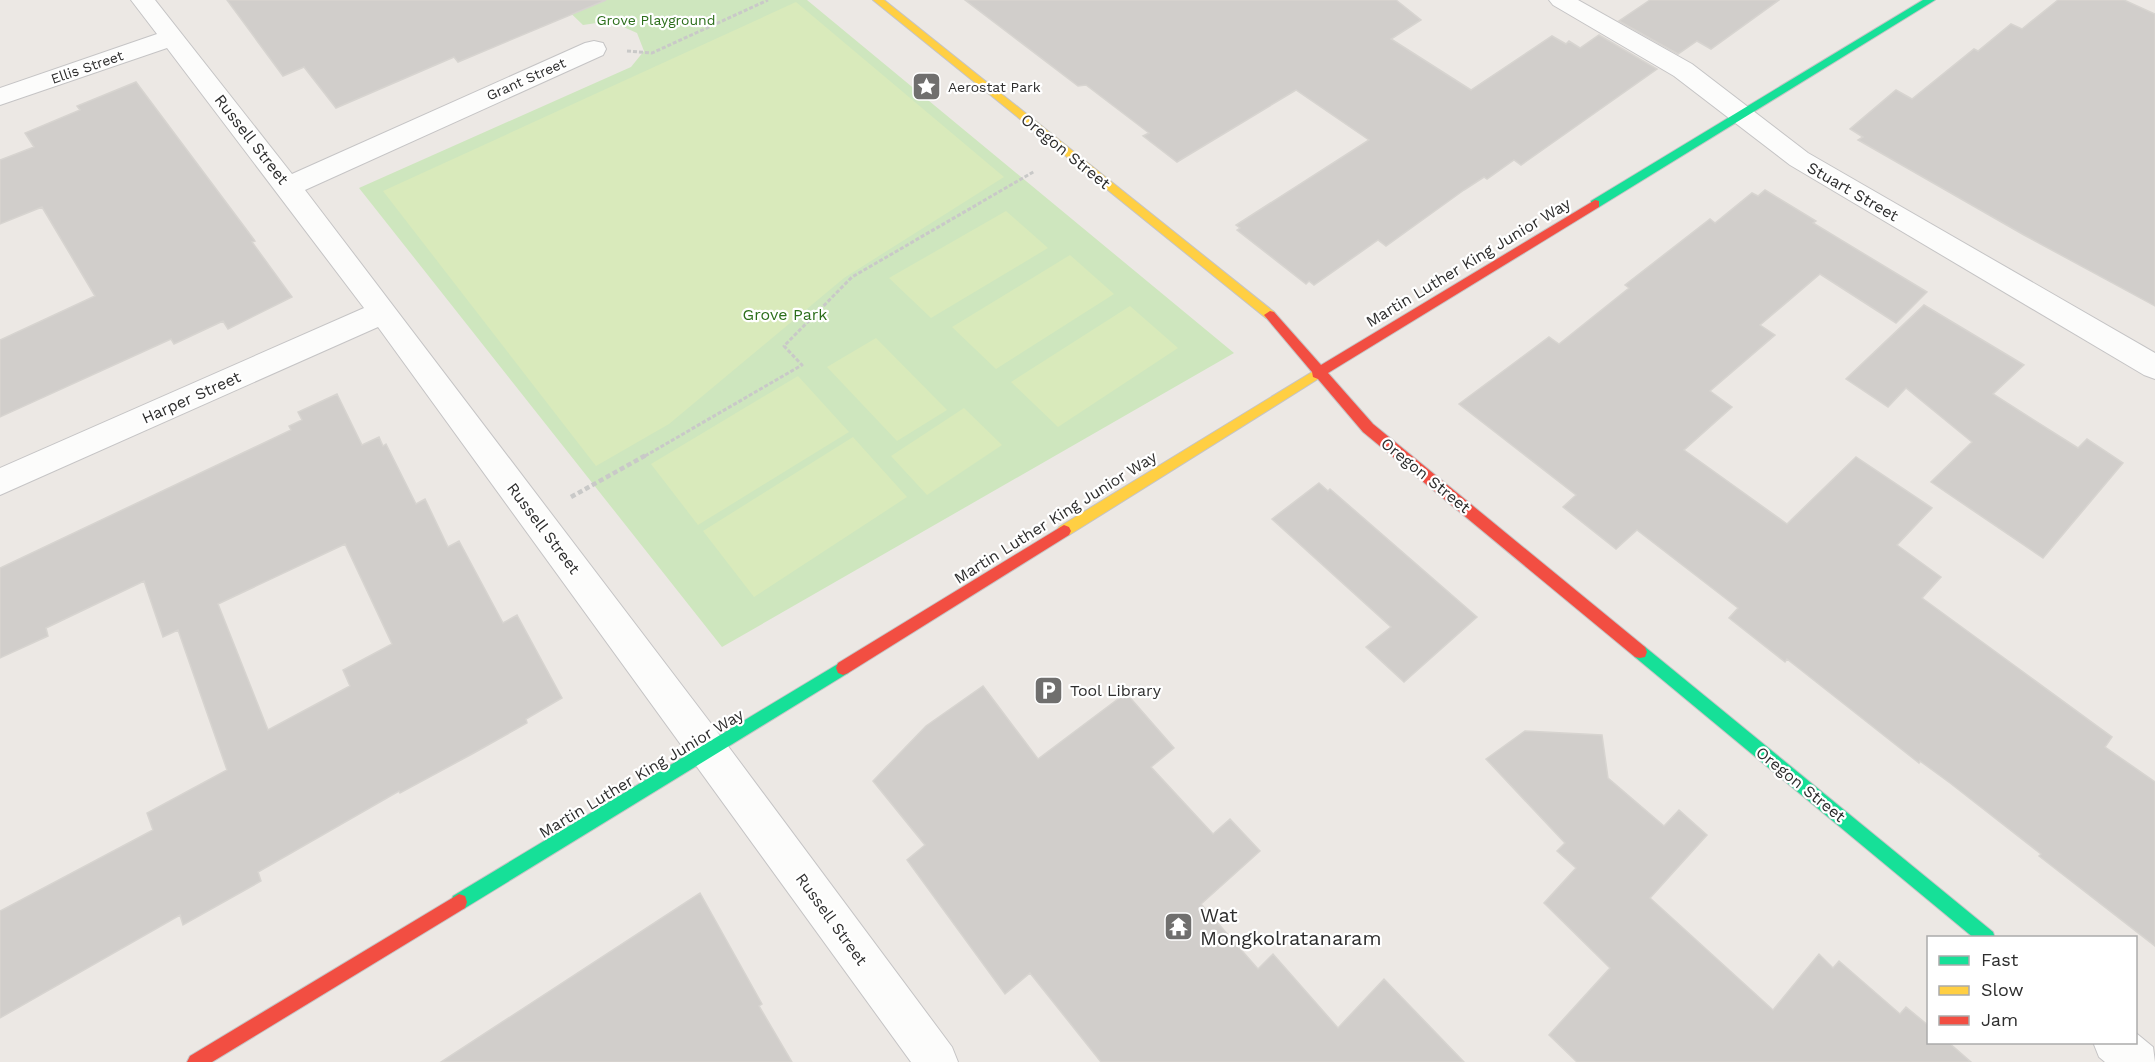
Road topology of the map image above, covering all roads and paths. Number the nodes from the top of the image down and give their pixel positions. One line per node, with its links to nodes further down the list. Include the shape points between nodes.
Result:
1 (143, 0): 6 (street, Russell Street)
2 (768, 0): 7 (path, via 652,53)
3 (879, 0): 10 (street, Oregon Street)
4 (1561, 0): 9 (street, Stuart Street, via 1683,70)
5 (1930, 0): 9 (street, Martin Luther King Junior Way)
6 (173, 37): 8 (street, Ellis Street); 11 (street, Russell Street)
7 (594, 49): 11 (street, Grant Street)
8 (0, 97)
9 (1742, 115): 13 (street, Stuart Street, via 1799,159); 14 (street, Martin Luther King Junior Way)
10 (1067, 152): 14 (street, Oregon Street, via 1274,318); 16 (path, via 852,277 784,346 802,364)
11 (289, 186): 12 (street, Russell Street)
12 (382, 312): 15 (street, Harper Street); 16 (street, Russell Street)
13 (2155, 367)
14 (1320, 372): 17 (street, Martin Luther King Junior Way); 18 (street, Oregon Street, via 1368,428)
15 (0, 482)
16 (536, 517): 17 (street, Russell Street)
17 (709, 750): 20 (street, Martin Luther King Junior Way); 21 (street, Russell Street)
18 (1985, 936)
19 (2116, 1044): 22 (street)
20 (196, 1062)
21 (937, 1062)
22 (2138, 1062)

